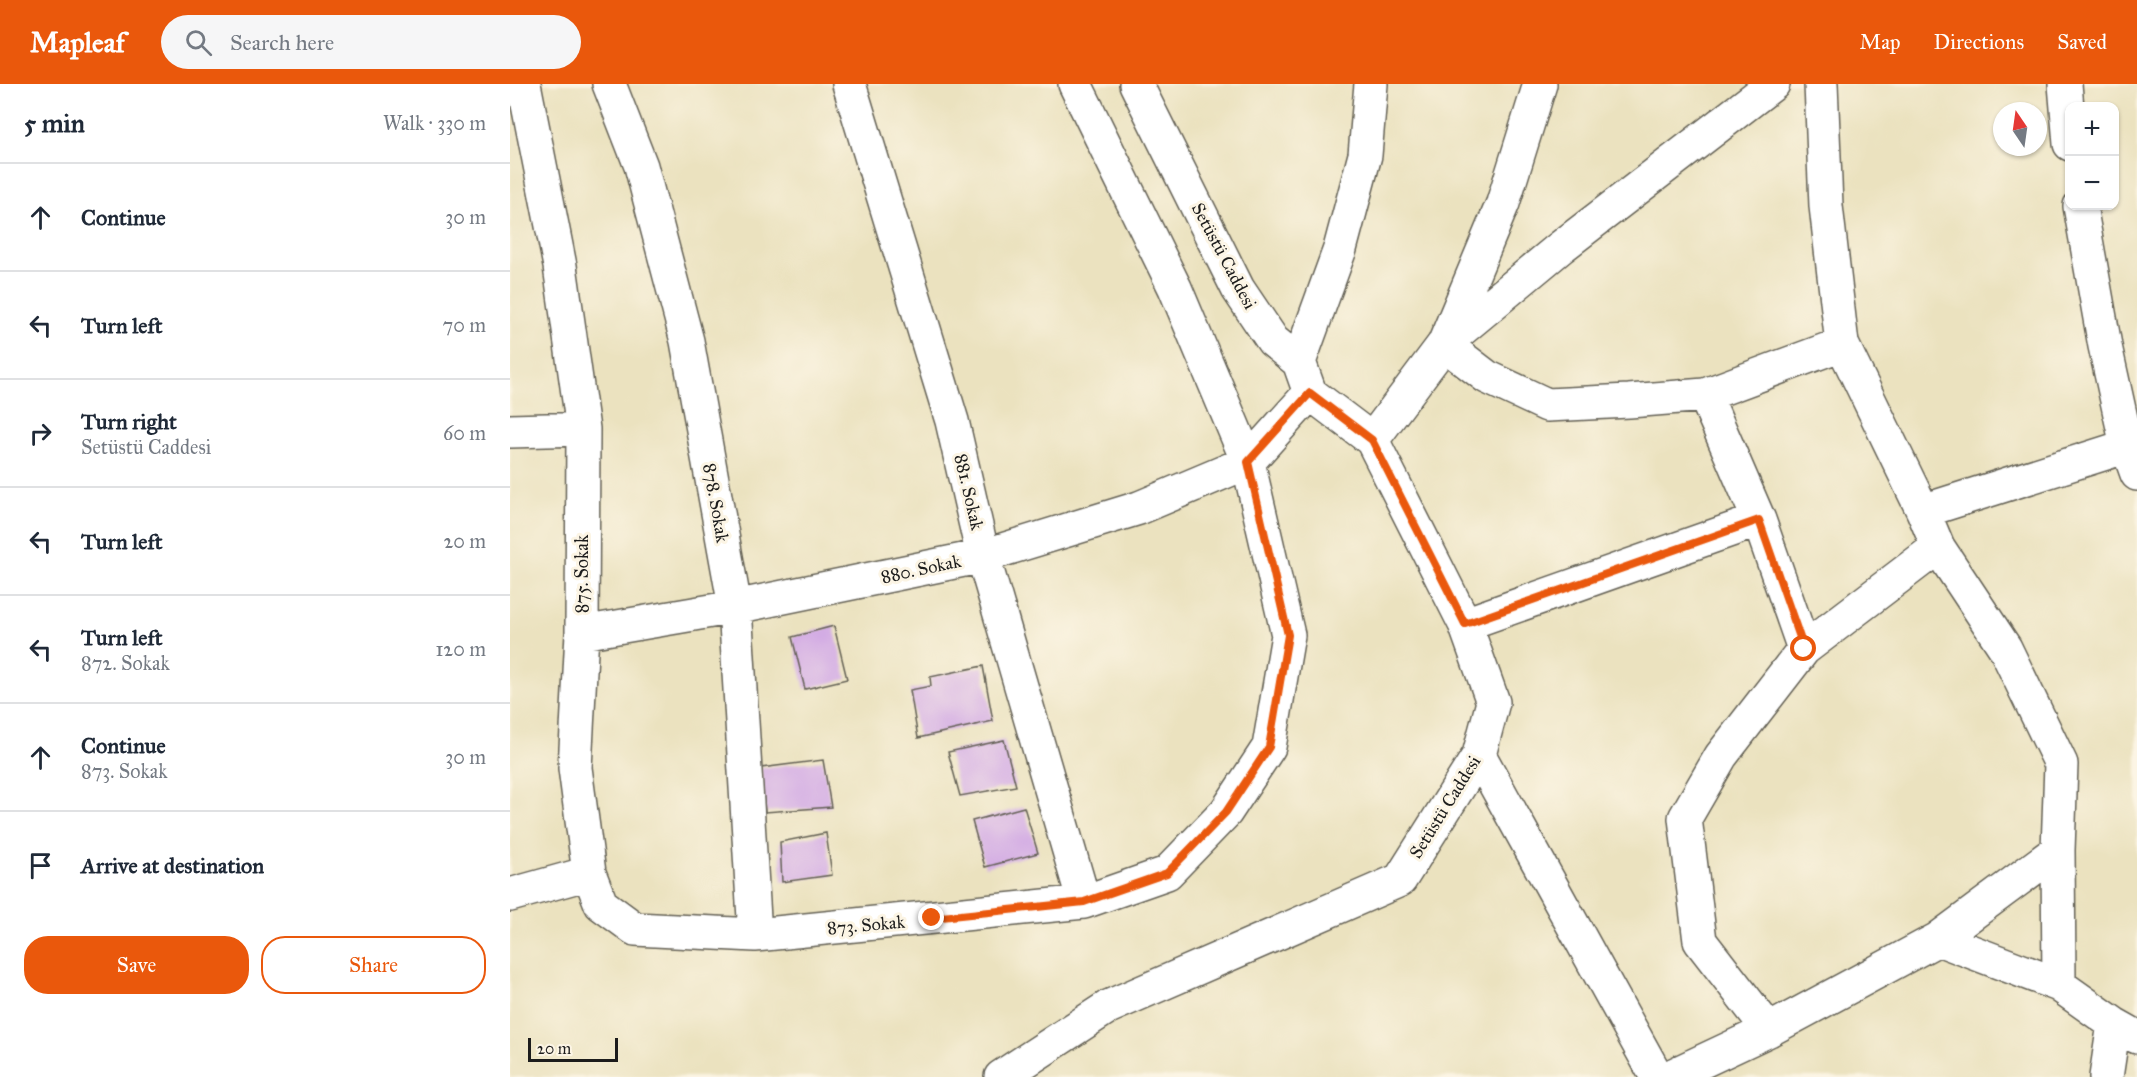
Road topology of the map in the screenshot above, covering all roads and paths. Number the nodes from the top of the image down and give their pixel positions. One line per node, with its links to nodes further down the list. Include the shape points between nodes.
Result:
1 (524, 84): 18 (street, 875. Sokak, via 560,266)
2 (609, 84): 27 (street, 878. Sokak, via 641,166 687,341)
3 (849, 84): 26 (street, 881. Sokak, via 952,421)
4 (1075, 84): 22 (street, 873. Sokak, via 1175,288)
5 (1136, 84): 15 (street, Setüstü Caddesi, via 1238,289 1273,341)
6 (1371, 84): 15 (street, via 1365,155 1340,249)
7 (1540, 84): 13 (street, via 1503,203)
8 (1773, 84): 13 (street, via 1561,247)
9 (1821, 84): 14 (street, via 1826,206)
10 (2065, 84): 11 (street)
11 (2066, 102)
12 (2081, 210): 21 (street, via 2105,346)
13 (1444, 344): 17 (street, via 1487,377 1547,405); 20 (street)
14 (1842, 344): 17 (street); 23 (street)
15 (1299, 362): 16 (street)
16 (1310, 393): 20 (street, Setüstü Caddesi); 22 (street)
17 (1705, 395): 24 (street)
18 (583, 429): 19 (street); 29 (street, 875. Sokak)
19 (510, 431)
20 (1372, 440): 28 (street, Setüstü Caddesi)
21 (2134, 454): 23 (street)
22 (1248, 462): 26 (street, 880. Sokak, via 1139,508); 35 (street, 873. Sokak, via 1288,635 1269,747 1226,812 1167,873)
23 (1923, 511): 25 (street)
24 (1759, 520): 28 (street); 30 (street)
25 (1938, 547): 30 (street); 32 (street, via 2006,648 2061,764)
26 (983, 556): 27 (street, 880. Sokak); 35 (street, 881. Sokak)
27 (735, 607): 29 (street, 880. Sokak); 36 (street, 878. Sokak)
28 (1465, 624): 31 (street, Setüstü Caddesi, via 1493,702)
29 (582, 633): 33 (street, 875. Sokak, via 575,768)
30 (1804, 649): 39 (street, via 1721,756 1685,818 1700,941)
31 (1479, 755): 41 (street, Setüstü Caddesi, via 1400,879 1108,1007); 42 (street)
32 (2058, 850): 37 (street); 38 (street)
33 (589, 873): 34 (street); 36 (street, 875. Sokak, via 601,904 635,928)
34 (510, 895)
35 (1084, 902): 36 (street, 873. Sokak)
36 (755, 935)
37 (1938, 939): 38 (street); 39 (street)
38 (2059, 985): 40 (street)
39 (1769, 1030): 43 (street)
40 (2126, 1031): 44 (street)
41 (1001, 1077)
42 (1657, 1077)
43 (1669, 1077)
44 (2106, 1077)

